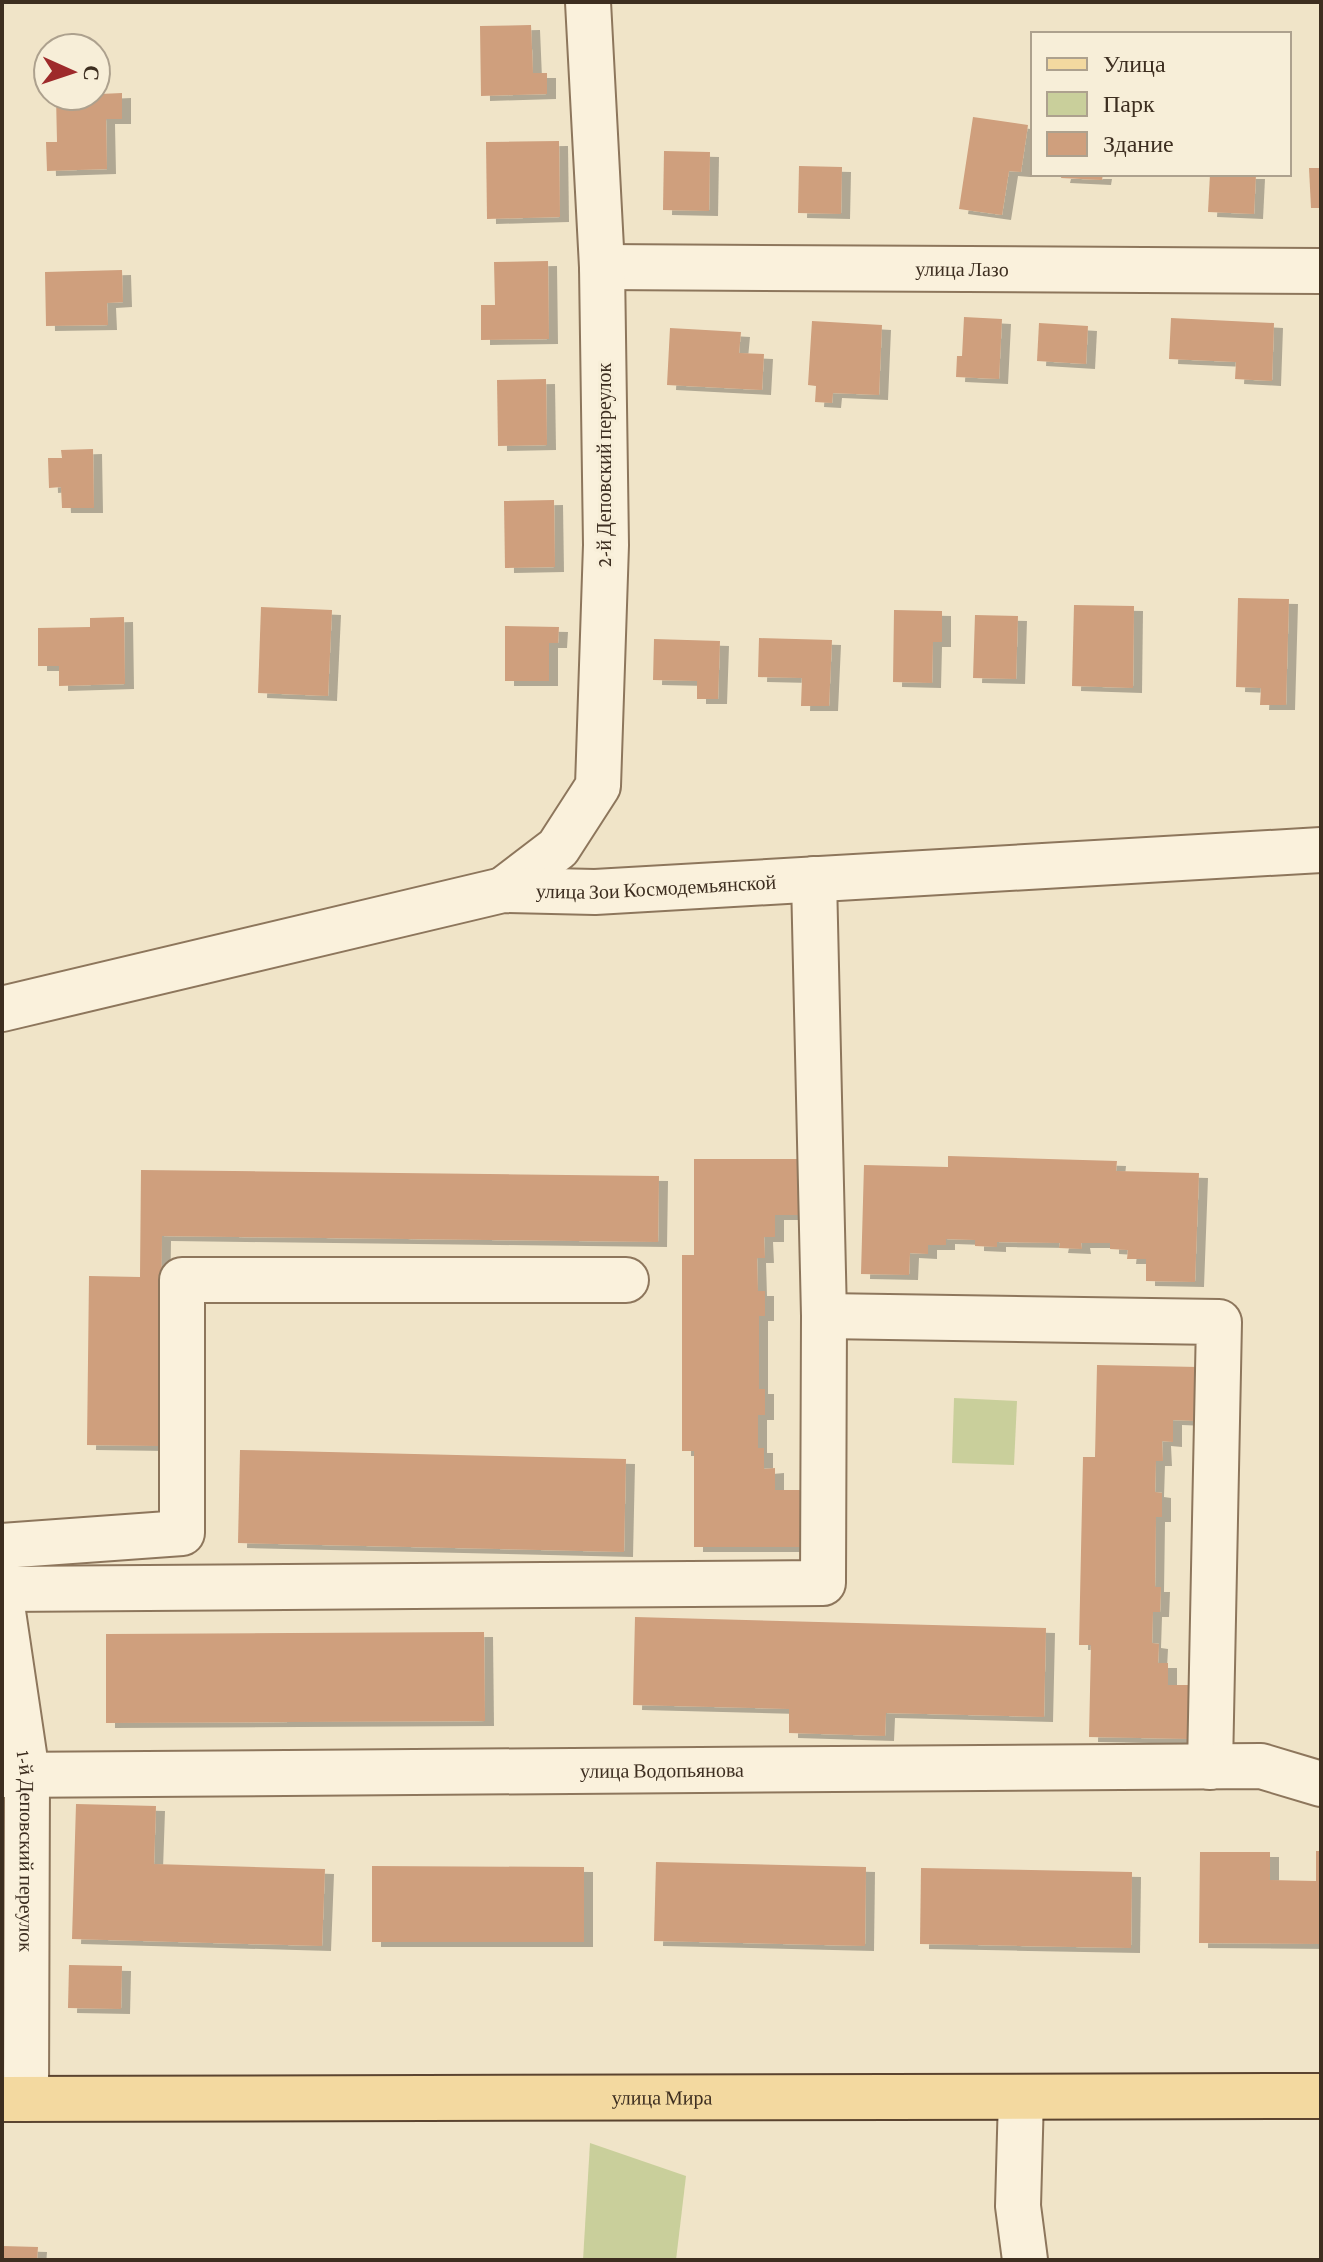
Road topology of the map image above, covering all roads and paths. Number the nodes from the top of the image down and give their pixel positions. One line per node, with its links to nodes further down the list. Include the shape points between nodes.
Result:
1 (588, 2): 2 (street, 2-й Деповский переулок)
2 (602, 267): 3 (street, улица Лазо); 6 (street, 2-й Деповский переулок, via 606,545 598,786 558,848)
3 (1321, 271)
4 (1321, 850): 5 (street, улица Зои Космодемьянской)
5 (814, 879): 6 (street, улица Зои Космодемьянской, via 595,892); 9 (street)
6 (503, 890): 7 (street, улица Зои Космодемьянской)
7 (2, 1009)
8 (626, 1280): 10 (street, via 182,1280 182,1533)
9 (824, 1316): 11 (street, via 823,1583); 13 (street, via 1219,1322)
10 (2, 1546)
11 (2, 1589)
12 (2, 1605): 14 (street, 1-й Деповский переулок)
13 (1210, 1767): 14 (street, улица Водопьянова); 15 (street, улица Водопьянова, via 1261,1766)
14 (15, 1774): 18 (street, 1-й Деповский переулок)
15 (1321, 1784)
16 (1321, 2096): 17 (main road, улица Мира)
17 (1021, 2097): 18 (main road, улица Мира); 19 (street, via 1018,2206)
18 (14, 2099)
19 (1025, 2260)

